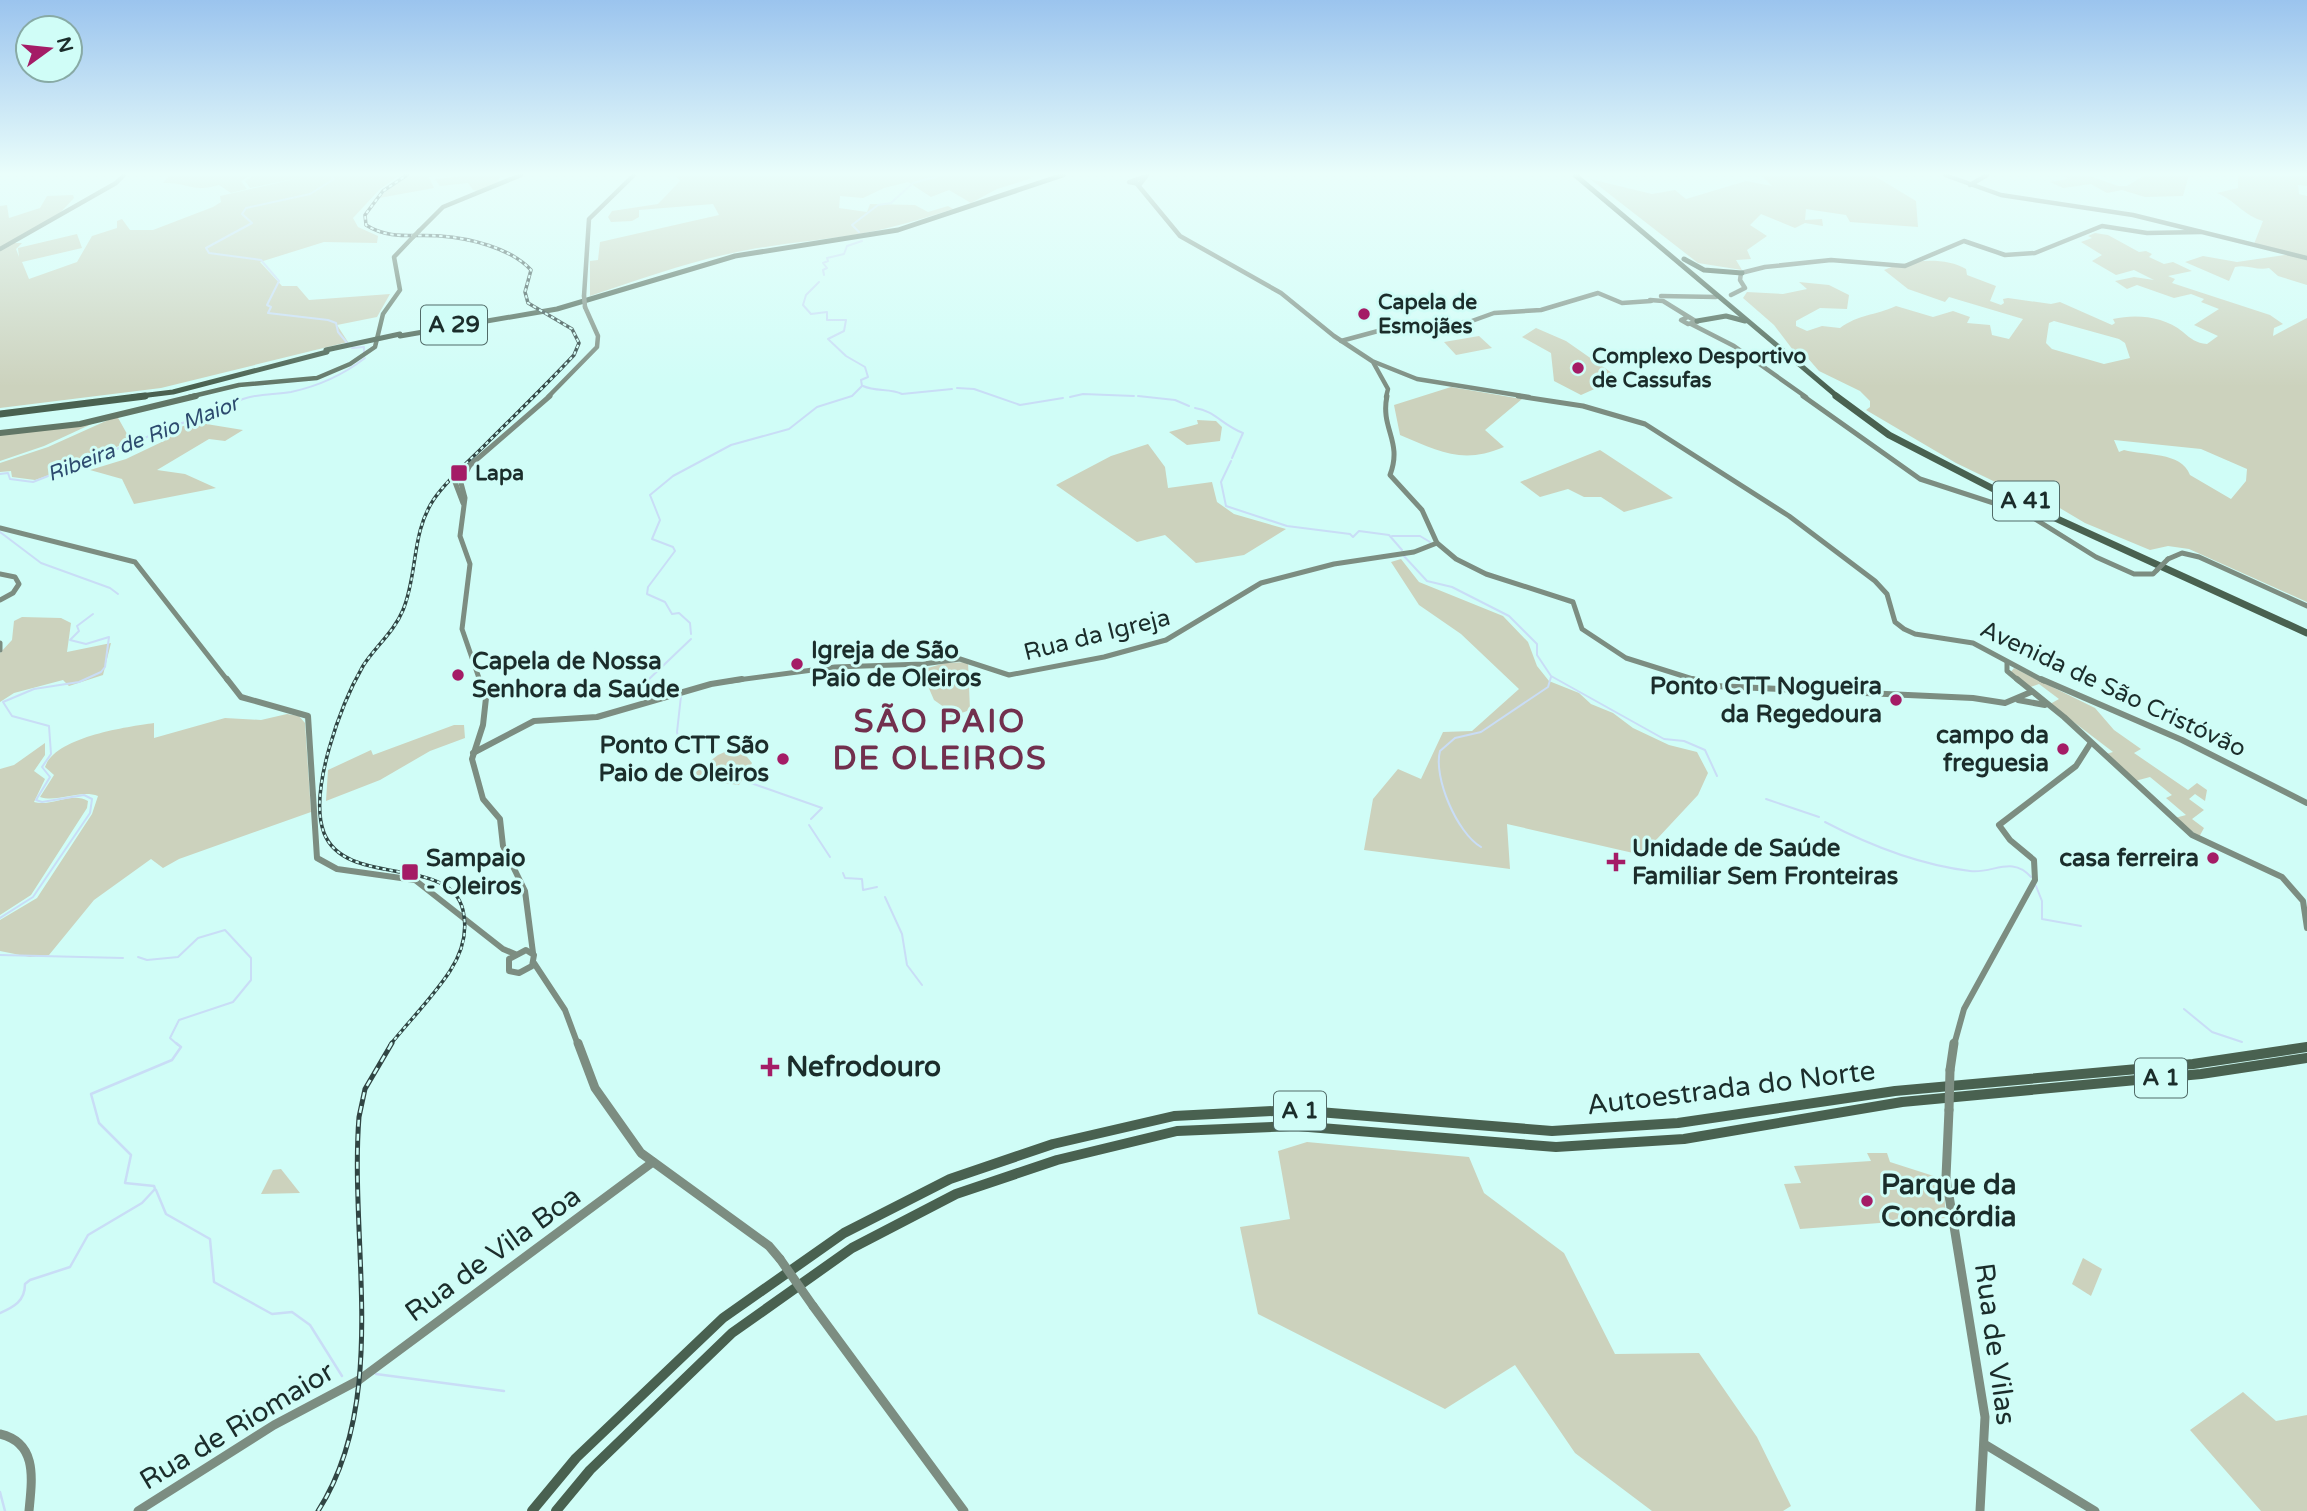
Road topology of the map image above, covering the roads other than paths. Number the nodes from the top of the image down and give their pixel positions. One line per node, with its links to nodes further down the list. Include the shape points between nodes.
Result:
1 (405, 246): 24 (main road, bridge, via 394,257 400,290 383,314 375,348 361,358 309,380 239,385 80,424)
2 (587, 246): 38 (main road, bridge, via 585,307 598,336 597,346 469,467 461,481 461,539 470,564 462,629 486,698)
3 (802, 246): 23 (highway, A 29, bridge, via 743,255 557,309 400,335 173,392)
4 (1196, 246): 21 (main road, Avenida de São Cristóvão, via 1281,293)
5 (1659, 246): 17 (highway, A 41)
6 (1667, 246): 12 (highway, A 41)
7 (1953, 246): 14 (main road, via 1905,266 1831,260 1754,270)
8 (1984, 246): 9 (main road, via 2005,255 2035,253)
9 (2054, 246)
10 (2256, 246): 11 (main road)
11 (2307, 258)
12 (1684, 259): 13 (highway, via 1704,270); 15 (highway, A 41)
13 (1728, 273): 14 (highway); 15 (highway, via 1712,275)
14 (1741, 276): 16 (main road, via 1743,290)
15 (1716, 286): 30 (highway, A 41, via 1829,386 1902,438 2013,495)
16 (1731, 295)
17 (1719, 297): 18 (main road); 19 (highway, via 1727,306 1724,311); 20 (highway, A 41)
18 (1662, 300): 19 (main road); 21 (main road, via 1622,303 1598,293 1541,310 1493,313 1469,322 1398,325)
19 (1691, 320): 20 (highway, via 1730,316); 29 (main road, bridge, via 1920,479 2027,513 2129,573 2157,570 2182,553)
20 (1757, 328): 30 (highway, A 41, via 1843,403 1916,451)
21 (1345, 341): 22 (main road, Avenida de São Cristóvão)
22 (1372, 361): 26 (main road, via 1387,384 1386,422 1396,451 1390,475 1422,510); 33 (main road, Avenida de São Cristóvão, via 1417,379 1558,401 1657,430 1804,527 1875,581 1887,594 1895,622 1904,629 1973,643)
23 (0, 414)
24 (0, 433)
25 (0, 528): 42 (main road, via 135,562 241,697 308,716 317,858 337,869 415,880)
26 (1437, 543): 35 (main road, via 1473,568 1573,602 1588,635 1637,662 1716,687 1973,698 1997,704); 38 (main road, Rua da Igreja, via 1414,552 1334,564 1261,583 1166,640 1104,657 1009,675 970,660 835,667 711,684 597,717 534,721)
27 (0, 574): 28 (main road, via 12,579 15,586)
28 (0, 599)
29 (2307, 606)
30 (2307, 631)
31 (0, 643): 32 (main road)
32 (0, 650)
33 (2007, 663): 34 (main road, via 2007,671); 39 (main road, Avenida de São Cristóvão, via 2182,740)
34 (2031, 692): 35 (main road); 36 (main road)
35 (2022, 699): 36 (main road)
36 (2041, 702): 37 (main road)
37 (2090, 744): 40 (main road, via 2192,835 2282,877 2303,901); 54 (main road, Rua de Vilas, bridge, via 2076,766 1999,825 2005,835 2031,853 2038,869 1964,1009 1954,1042 1946,1177 1981,1387)
38 (473, 753): 41 (main road, via 479,789 500,820 503,846 525,891)
39 (2307, 803)
40 (2307, 928)
41 (530, 940): 43 (main road); 44 (main road)
42 (503, 948): 43 (main road); 45 (main road)
43 (518, 952): 44 (main road); 45 (main road)
44 (533, 953): 46 (main road)
45 (508, 962): 47 (main road, via 512,972)
46 (534, 963): 47 (main road); 48 (main road)
47 (525, 971): 48 (main road)
48 (541, 977): 51 (main road, via 565,1010 600,1096)
49 (2307, 1047): 57 (highway, Autoestrada do Norte / A 1, via 2193,1064 1895,1091 1678,1123 1552,1131 1294,1110 1174,1116 1053,1144 950,1179 844,1233 734,1310 576,1458)
50 (2307, 1058): 58 (highway, Autoestrada do Norte / A 1, via 2201,1074 1902,1102 1684,1139 1556,1147 1296,1126 1177,1131 1057,1160 956,1194 852,1248 732,1333 590,1470)
51 (653, 1162): 52 (main road, Rua de Vila Boa); 59 (main road, bridge, via 769,1246)
52 (359, 1380): 56 (main road, Rua de Riomaior, via 274,1425)
53 (0, 1434): 55 (main road, via 15,1438 25,1450)
54 (1986, 1444): 60 (main road, Rua de Vilas); 61 (main road)
55 (29, 1511)
56 (138, 1511)
57 (532, 1511)
58 (556, 1511)
59 (964, 1511)
60 (1980, 1511)
61 (2095, 1511)

